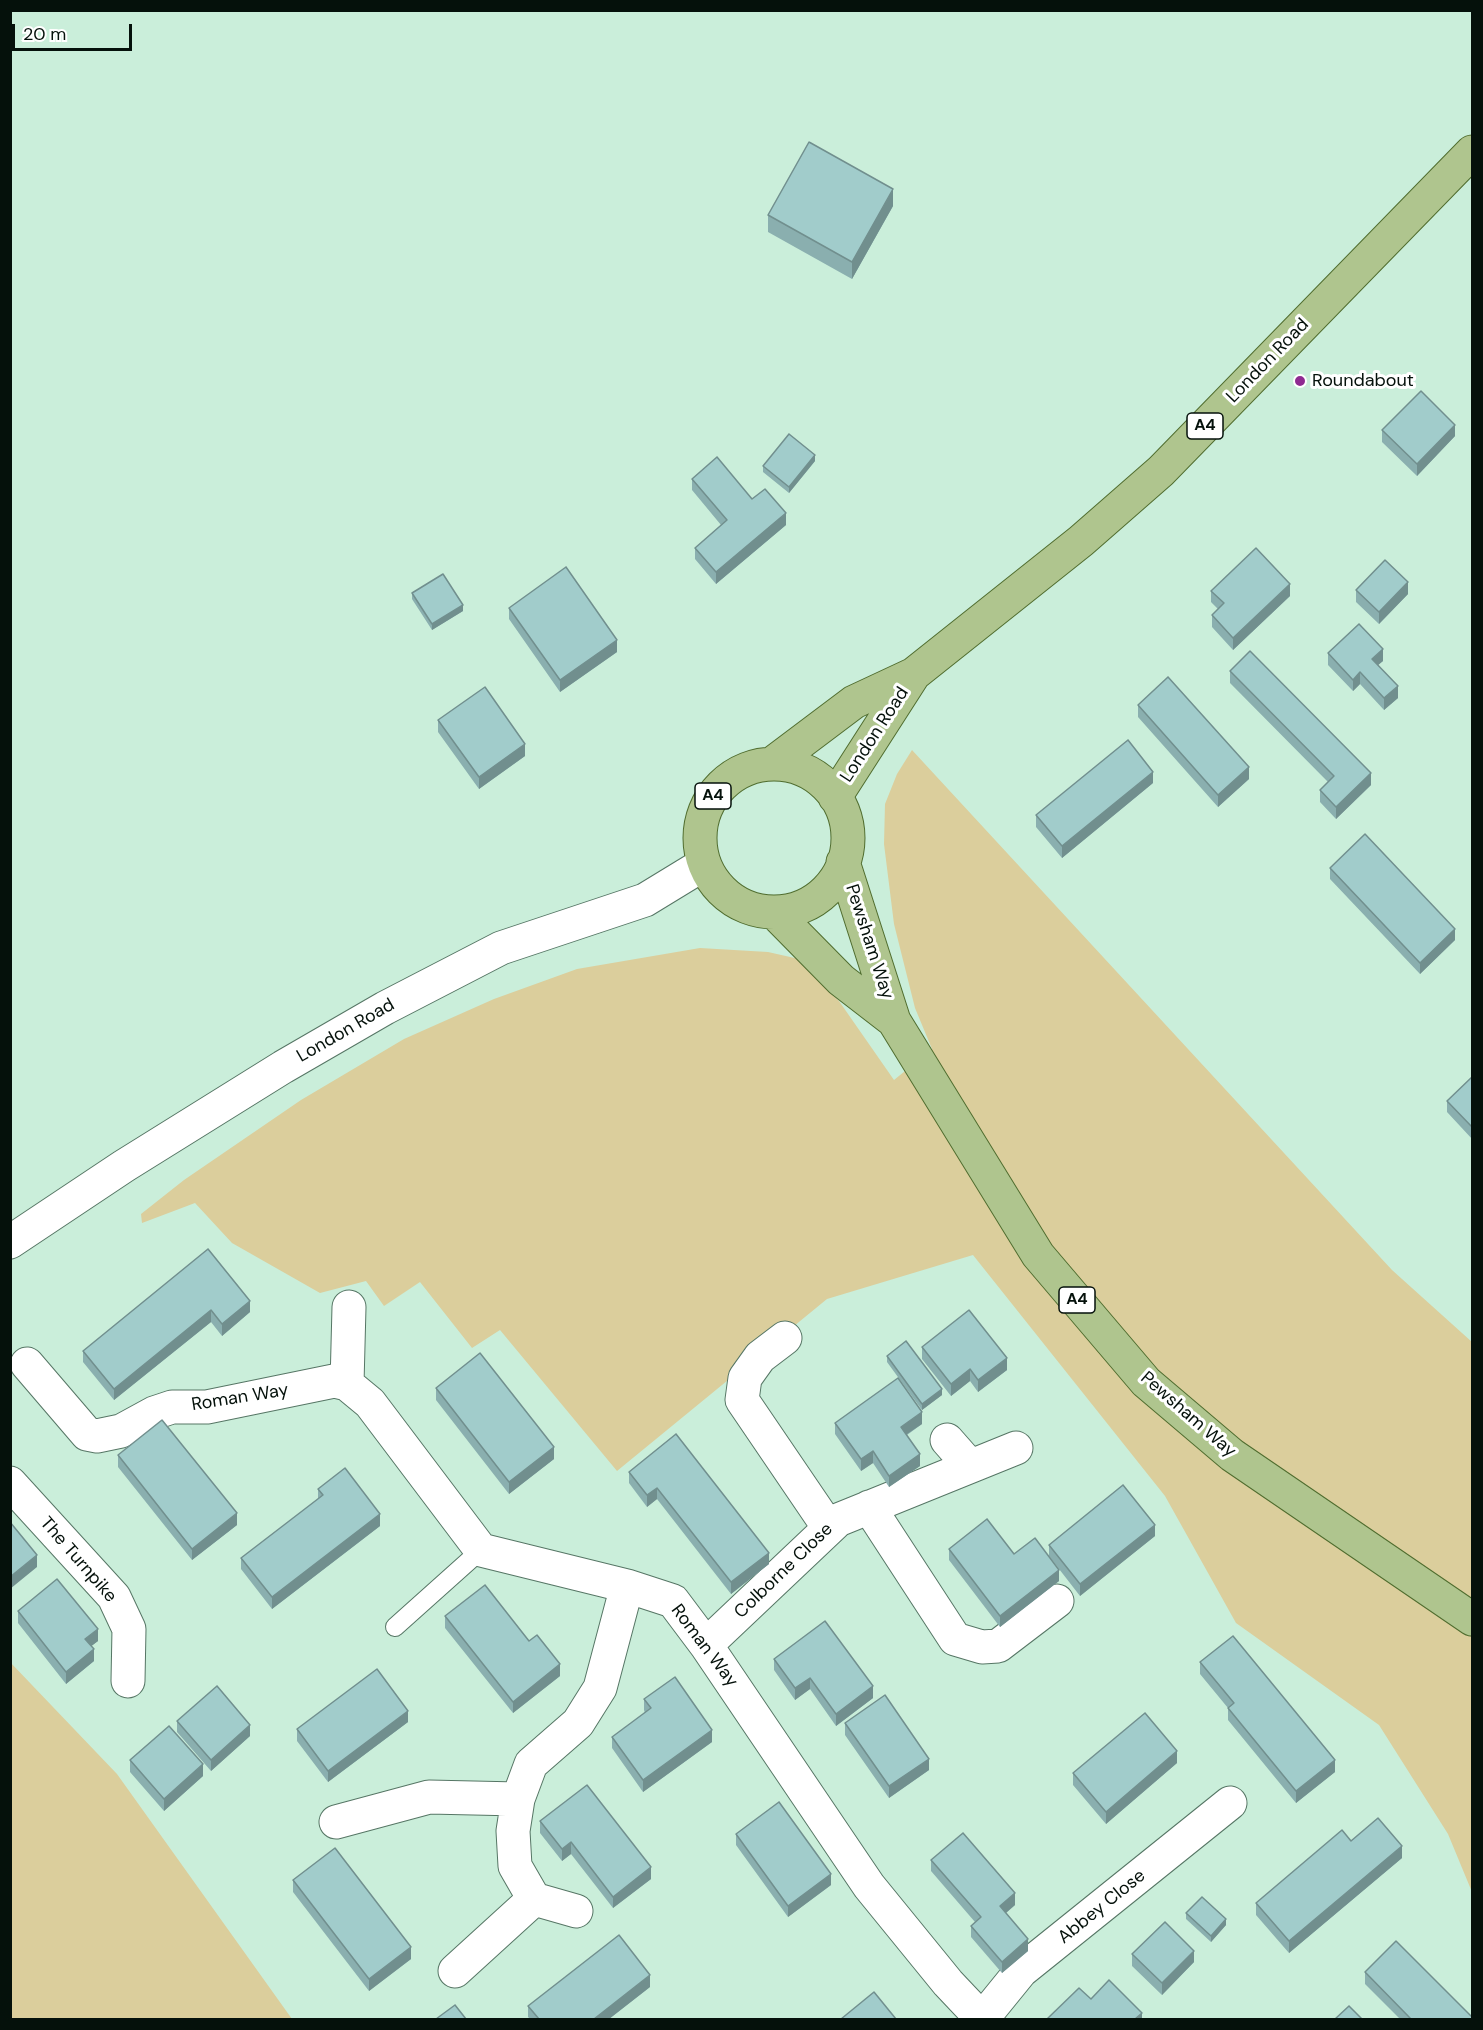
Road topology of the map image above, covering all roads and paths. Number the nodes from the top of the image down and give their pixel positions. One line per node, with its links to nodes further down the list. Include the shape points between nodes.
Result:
1 (1473, 152): 2 (main road, London Road / A4, via 1161,471 1081,541)
2 (914, 674): 3 (main road, London Road / A4, via 854,702); 4 (main road, London Road)
3 (773, 763): 4 (main road, London Road / A4, via 803,768); 6 (main road, London Road / A4, via 730,777 714,794 699,840)
4 (835, 797): 5 (main road, London Road / A4, via 845,818)
5 (843, 862): 7 (main road, London Road / A4, via 832,882 816,898 796,909); 8 (main road, Pewsham Way / A4)
6 (704, 864): 7 (main road, London Road / A4, via 715,883 732,899 751,909); 9 (street, London Road, via 645,900 501,948 385,1008 124,1166)
7 (774, 912): 8 (main road, Pewsham Way / A4, via 841,980)
8 (894, 1021): 23 (main road, Pewsham Way / A4, via 1038,1255 1146,1382 1232,1455)
9 (10, 1242)
10 (349, 1307): 13 (street)
11 (785, 1338): 19 (street, via 760,1357 745,1378 742,1401)
12 (27, 1364): 13 (street, Roman Way, via 87,1434 97,1436 121,1431 172,1407 207,1407 334,1381)
13 (347, 1384): 20 (street, via 370,1403)
14 (947, 1440): 16 (street)
15 (1016, 1448): 16 (street, Colborne Close)
16 (969, 1465): 18 (street, Colborne Close)
17 (10, 1483): 26 (street, The Turnpike, via 114,1597 129,1629)
18 (869, 1507): 19 (street, Colborne Close); 22 (street, via 955,1639 982,1647 998,1646)
19 (829, 1528): 25 (street, Colborne Close)
20 (481, 1550): 21 (street, Roman Way); 24 (lane)
21 (627, 1586): 25 (street, Roman Way, via 673,1601); 27 (street, via 600,1688 578,1723 531,1764)
22 (1057, 1600)
23 (1473, 1619)
24 (395, 1628)
25 (706, 1645): 33 (street, Roman Way, via 868,1886)
26 (128, 1681)
27 (518, 1799): 29 (street, via 429,1797); 30 (street, via 513,1831 515,1866)
28 (1230, 1803): 33 (street, Abbey Close, via 1021,1971)
29 (336, 1822)
30 (534, 1899): 31 (street); 32 (street)
31 (576, 1911)
32 (455, 1971)
33 (982, 2019)

